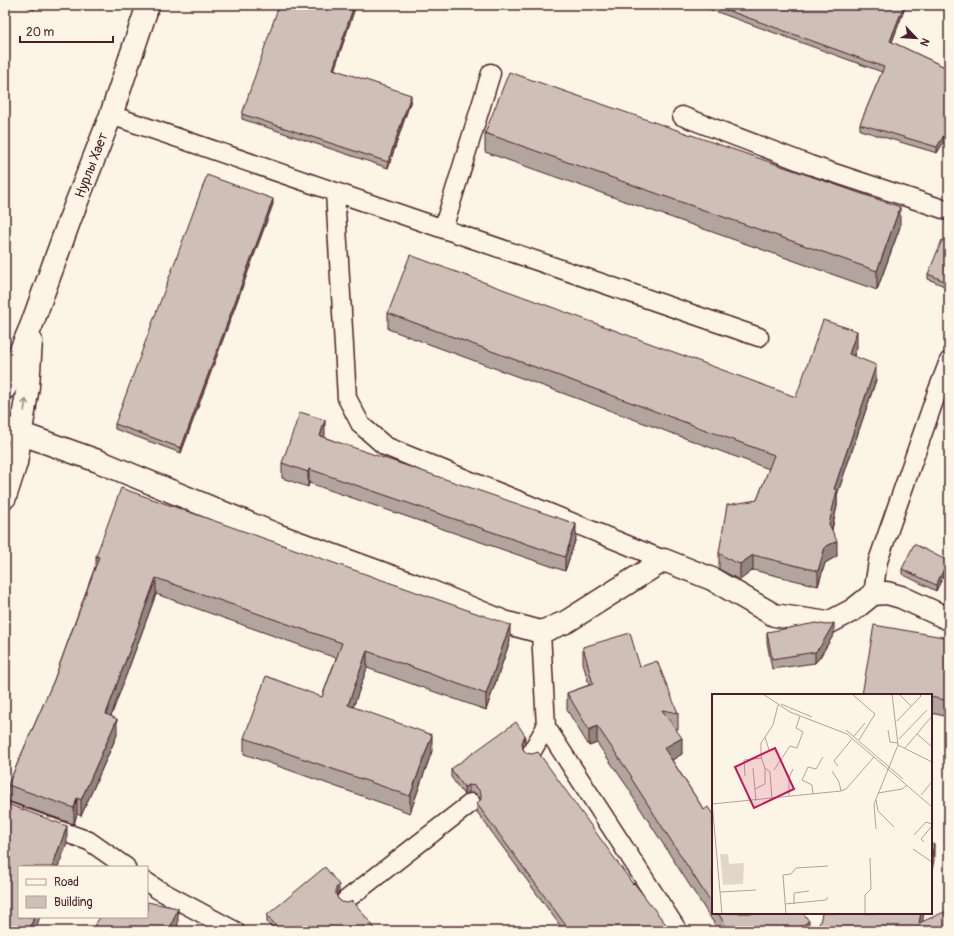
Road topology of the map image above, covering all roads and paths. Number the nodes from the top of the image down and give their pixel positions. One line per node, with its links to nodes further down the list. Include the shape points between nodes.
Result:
1 (148, 5): 3 (street, Нурлы Хает)
2 (491, 73): 7 (lane)
3 (110, 114): 5 (lane); 8 (street, Нурлы Хает)
4 (682, 116): 6 (lane, via 810,165)
5 (335, 192): 7 (lane); 14 (lane, via 347,398 361,425 385,446)
6 (949, 211)
7 (443, 229): 9 (lane)
8 (32, 324): 11 (street); 12 (street, one-way to 8, via 28,386)
9 (759, 337)
10 (949, 361): 15 (lane, via 878,561)
11 (5, 388)
12 (13, 431): 13 (street, via 16,463); 17 (street, via 98,461 277,535 420,587 504,622)
13 (5, 497)
14 (664, 560): 15 (street, via 712,578 774,615 828,623 853,610); 17 (street, via 566,622)
15 (873, 594): 16 (street, via 887,593 901,597)
16 (949, 619)
17 (541, 632): 18 (lane)
18 (546, 727): 19 (lane); 26 (lane)
19 (532, 751)
20 (471, 803): 24 (lane)
21 (5, 811): 22 (lane, via 89,840)
22 (125, 866)
23 (148, 883): 25 (lane)
24 (346, 900)
25 (235, 931)
26 (678, 931)

